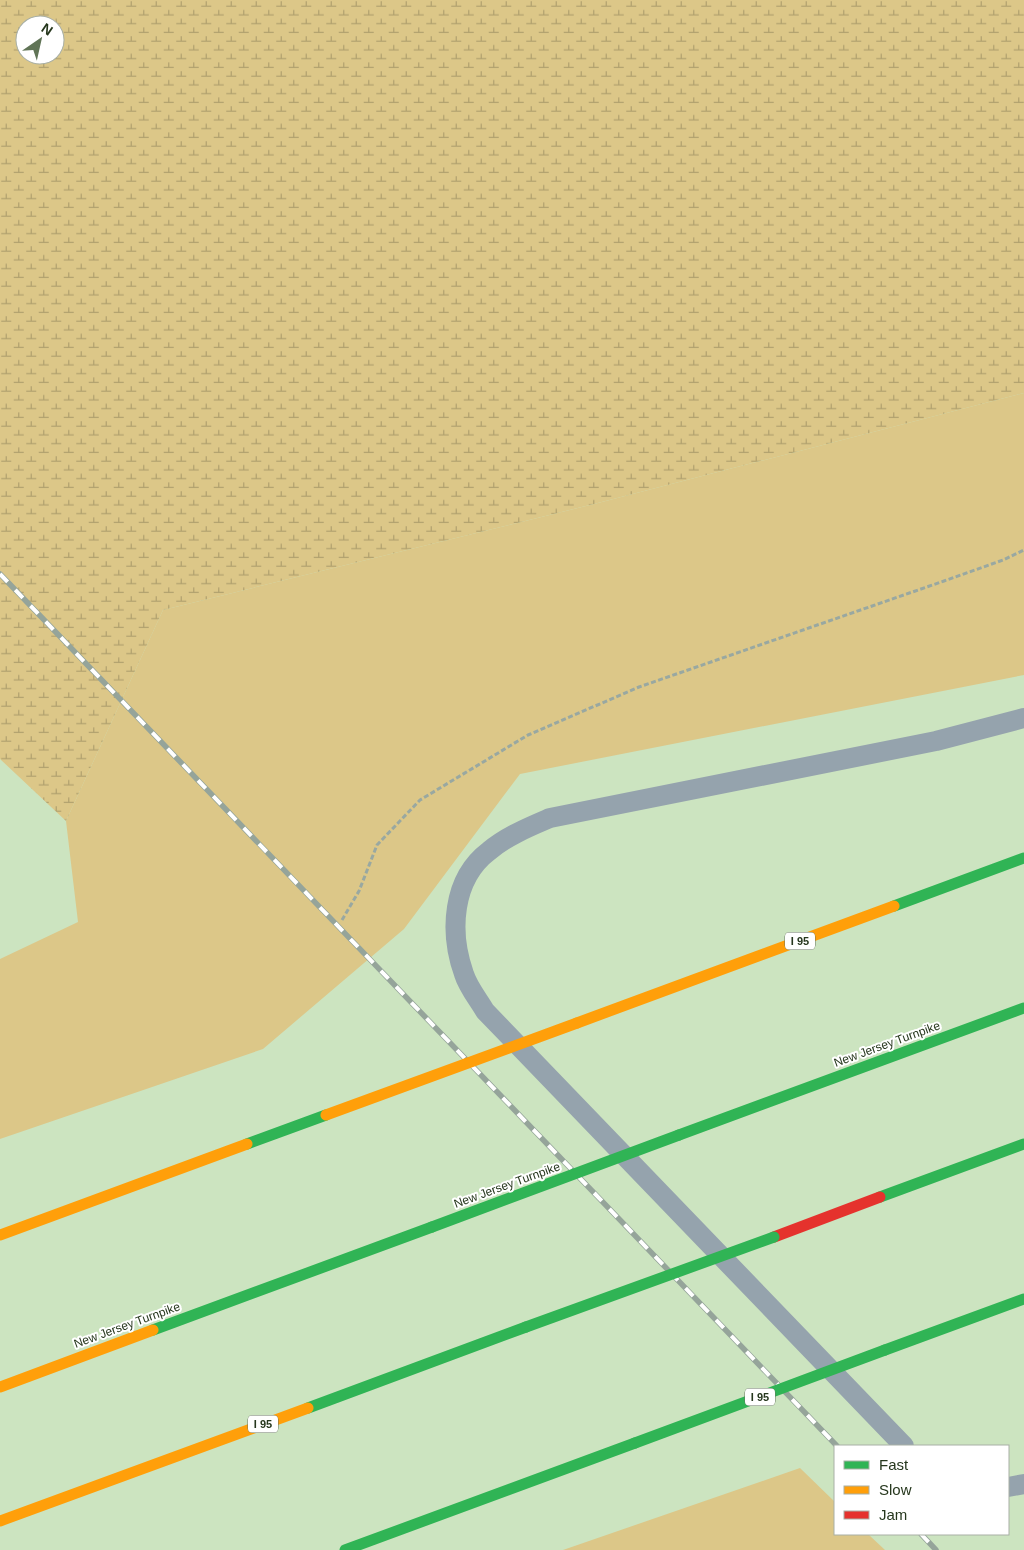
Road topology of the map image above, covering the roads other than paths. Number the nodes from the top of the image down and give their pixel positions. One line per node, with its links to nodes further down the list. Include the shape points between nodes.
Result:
1 (1024, 718): 8 (lane, via 936,741 550,818 518,832 488,851 465,877 455,910 456,944 464,975 485,1011)
2 (1024, 858): 5 (highway, I 95, bridge)
3 (1024, 1008): 7 (highway, New Jersey Turnpike, bridge)
4 (1024, 1144): 11 (highway, I 95, bridge)
5 (0, 1235)
6 (1024, 1299): 12 (highway, I 95, bridge)
7 (0, 1387)
8 (903, 1445)
9 (1024, 1484): 10 (lane)
10 (1009, 1487)
11 (0, 1521)
12 (345, 1550)

